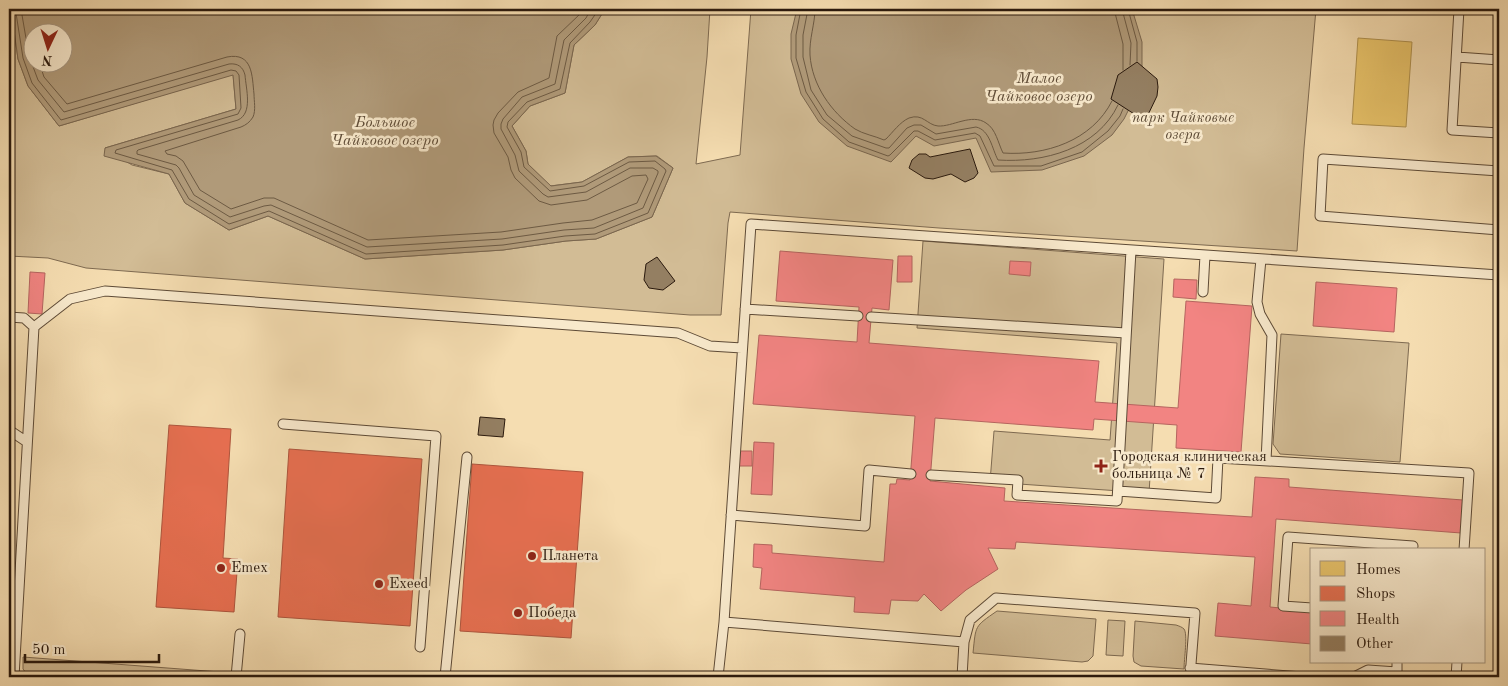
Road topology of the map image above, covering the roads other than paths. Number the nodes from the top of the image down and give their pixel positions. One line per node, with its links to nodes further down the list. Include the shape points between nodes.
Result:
1 (1459, 9): 2 (lane)
2 (1456, 57): 3 (lane); 4 (lane, via 1452,130)
3 (1499, 60)
4 (1499, 134)
5 (1499, 171): 6 (lane, via 1323,159 1320,216)
6 (1499, 230)
7 (1131, 250): 8 (lane); 12 (lane, via 751,224); 17 (lane)
8 (1205, 255): 9 (lane); 11 (lane)
9 (1261, 259): 10 (lane); 23 (lane, via 1257,302 1272,334)
10 (1499, 276)
11 (1203, 292)
12 (745, 309): 13 (lane); 18 (lane)
13 (858, 316)
14 (9, 317): 16 (lane, via 24,318)
15 (871, 317): 17 (lane)
16 (34, 328): 18 (lane, via 70,299 105,291 678,333 710,346); 21 (lane)
17 (1126, 333): 26 (lane)
18 (742, 348): 27 (lane)
19 (283, 424): 34 (lane, via 436,436)
20 (9, 430): 21 (lane)
21 (27, 442): 38 (lane)
22 (467, 457): 40 (lane)
23 (1266, 461): 26 (lane, via 1218,458 1216,498); 29 (lane, via 1469,473)
24 (911, 474): 27 (lane, via 869,470 865,526)
25 (931, 475): 26 (lane, via 1018,480 1017,495 1117,501)
26 (1118, 491)
27 (731, 515): 31 (lane)
28 (1412, 548): 30 (lane, via 1288,537 1283,606)
29 (1464, 548)
30 (1310, 608)
31 (724, 622): 33 (lane); 41 (lane)
32 (240, 634): 39 (lane)
33 (964, 642): 37 (lane, via 970,620 996,598 1195,613); 42 (lane)
34 (420, 647)
35 (1397, 664): 44 (lane, via 1397,672 1368,670)
36 (1457, 664): 45 (lane)
37 (1190, 673): 43 (lane)
38 (14, 677)
39 (236, 677)
40 (446, 677)
41 (718, 677)
42 (962, 677)
43 (1302, 677)
44 (1354, 677)
45 (1456, 677)

